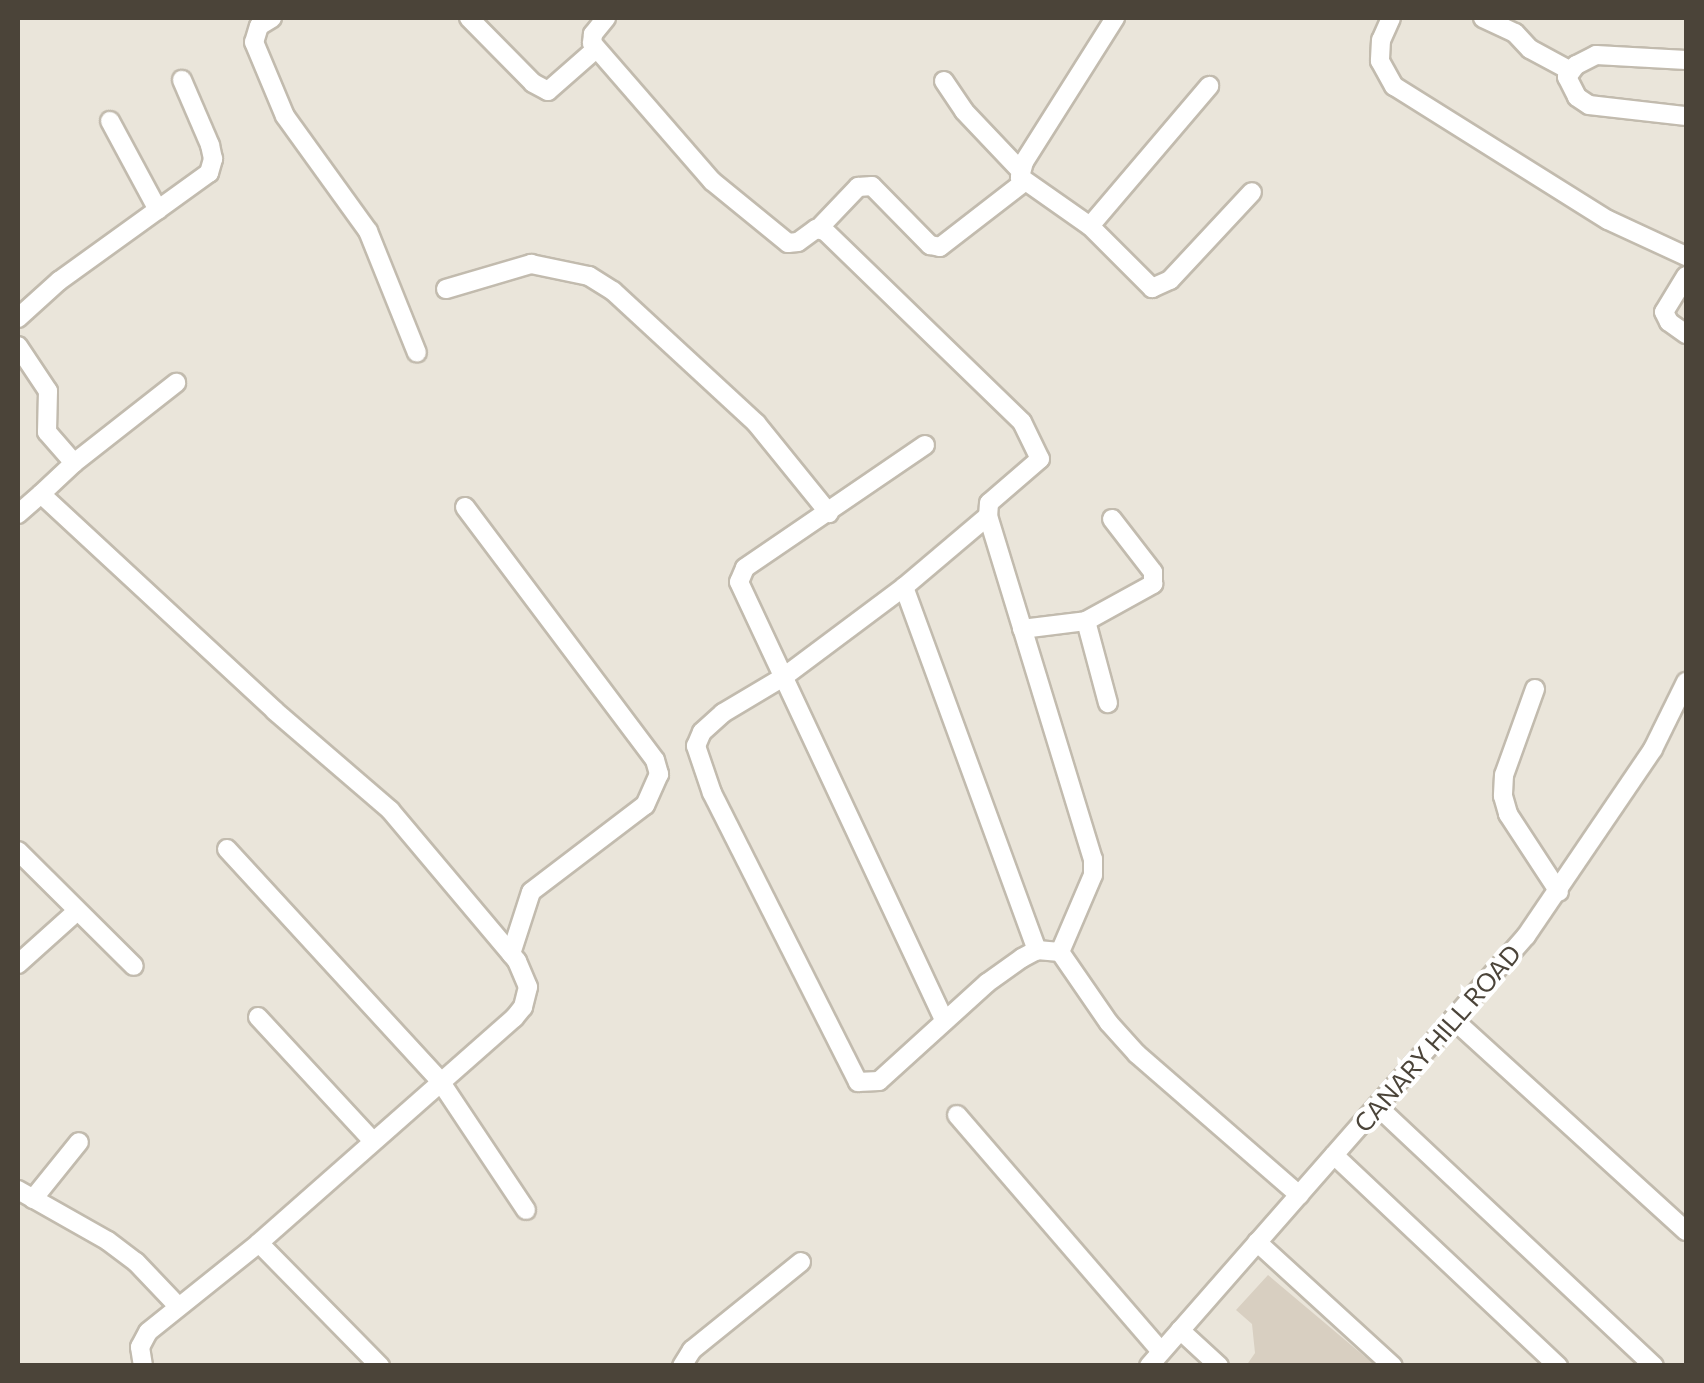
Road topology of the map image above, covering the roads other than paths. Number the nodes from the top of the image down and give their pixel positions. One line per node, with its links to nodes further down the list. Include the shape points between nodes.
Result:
1 (272, 18): 26 (street, via 259,26 254,42 285,116 368,231)
2 (470, 18): 7 (street, via 548,91)
3 (606, 18): 7 (street, via 591,37)
4 (1115, 18): 15 (street)
5 (1391, 18): 20 (street, via 1380,61 1394,86 1608,220)
6 (1483, 18): 9 (street)
7 (596, 49): 19 (street, via 697,167 785,241 795,244)
8 (1686, 60): 9 (street, via 1596,55)
9 (1569, 70): 13 (street, via 1570,86 1588,105)
10 (182, 80): 17 (street, via 214,159 200,182)
11 (944, 81): 15 (street)
12 (1209, 86): 18 (street)
13 (1686, 116)
14 (110, 121): 17 (street)
15 (1022, 176): 18 (street); 19 (street, via 940,248 872,186 858,187)
16 (1252, 192): 18 (street, via 1159,287 1146,287)
17 (158, 210): 23 (street)
18 (1090, 226)
19 (819, 228): 34 (street, via 1032,436 1038,463 989,503)
20 (1686, 256)
21 (1686, 276): 24 (street, via 1664,312)
22 (446, 289): 32 (street, via 531,264 589,276 756,423)
23 (18, 318)
24 (1686, 334)
25 (18, 346): 29 (street, via 48,391 48,432)
26 (417, 353)
27 (176, 383): 29 (street)
28 (924, 445): 32 (street)
29 (74, 463): 30 (street)
30 (40, 494): 33 (street); 49 (street, via 390,810)
31 (466, 507): 49 (street, via 660,774 645,805 531,892)
32 (829, 513): 39 (street, via 739,577)
33 (18, 514)
34 (988, 516): 36 (street); 38 (street)
35 (1112, 519): 37 (street, via 1155,580)
36 (904, 587): 39 (street); 47 (street)
37 (1086, 620): 38 (street); 42 (street)
38 (1022, 629): 48 (street, via 1093,858)
39 (784, 676): 54 (street); 54 (street, via 698,736 696,750 712,794 854,1078 879,1081)
40 (1686, 682): 45 (street, CANARY HILL ROAD, via 1653,749)
41 (1535, 689): 45 (street, via 1504,775 1503,796)
42 (1108, 703)
43 (227, 849): 55 (street)
44 (18, 851): 46 (street)
45 (1559, 892): 53 (street, CANARY HILL ROAD)
46 (77, 911): 50 (street); 51 (street)
47 (1037, 950): 48 (street); 54 (street)
48 (1060, 952): 62 (street, via 1137,1054)
49 (512, 954): 55 (street, via 528,988 523,1006)
50 (18, 964)
51 (134, 966)
52 (258, 1018): 58 (street)
53 (1453, 1019): 56 (street, CANARY HILL ROAD); 64 (street)
54 (945, 1021)
55 (440, 1081): 58 (street); 63 (street)
56 (1377, 1106): 60 (street, CANARY HILL ROAD); 77 (street)
57 (957, 1114): 70 (street)
58 (373, 1141): 66 (street)
59 (79, 1142): 61 (street)
60 (1334, 1155): 62 (street, CANARY HILL ROAD); 76 (street)
61 (25, 1194): 68 (street, via 122,1251)
62 (1298, 1194): 65 (street, CANARY HILL ROAD)
63 (526, 1210)
64 (1686, 1231)
65 (1257, 1242): 69 (street, CANARY HILL ROAD); 75 (street)
66 (259, 1243): 68 (street); 72 (street)
67 (801, 1262): 73 (street, via 692,1350)
68 (178, 1306): 71 (street, via 142,1339)
69 (1180, 1330): 70 (street, CANARY HILL ROAD); 74 (street)
70 (1155, 1359)
71 (143, 1366)
72 (380, 1366)
73 (682, 1366)
74 (1220, 1366)
75 (1393, 1366)
76 (1558, 1366)
77 (1654, 1366)

